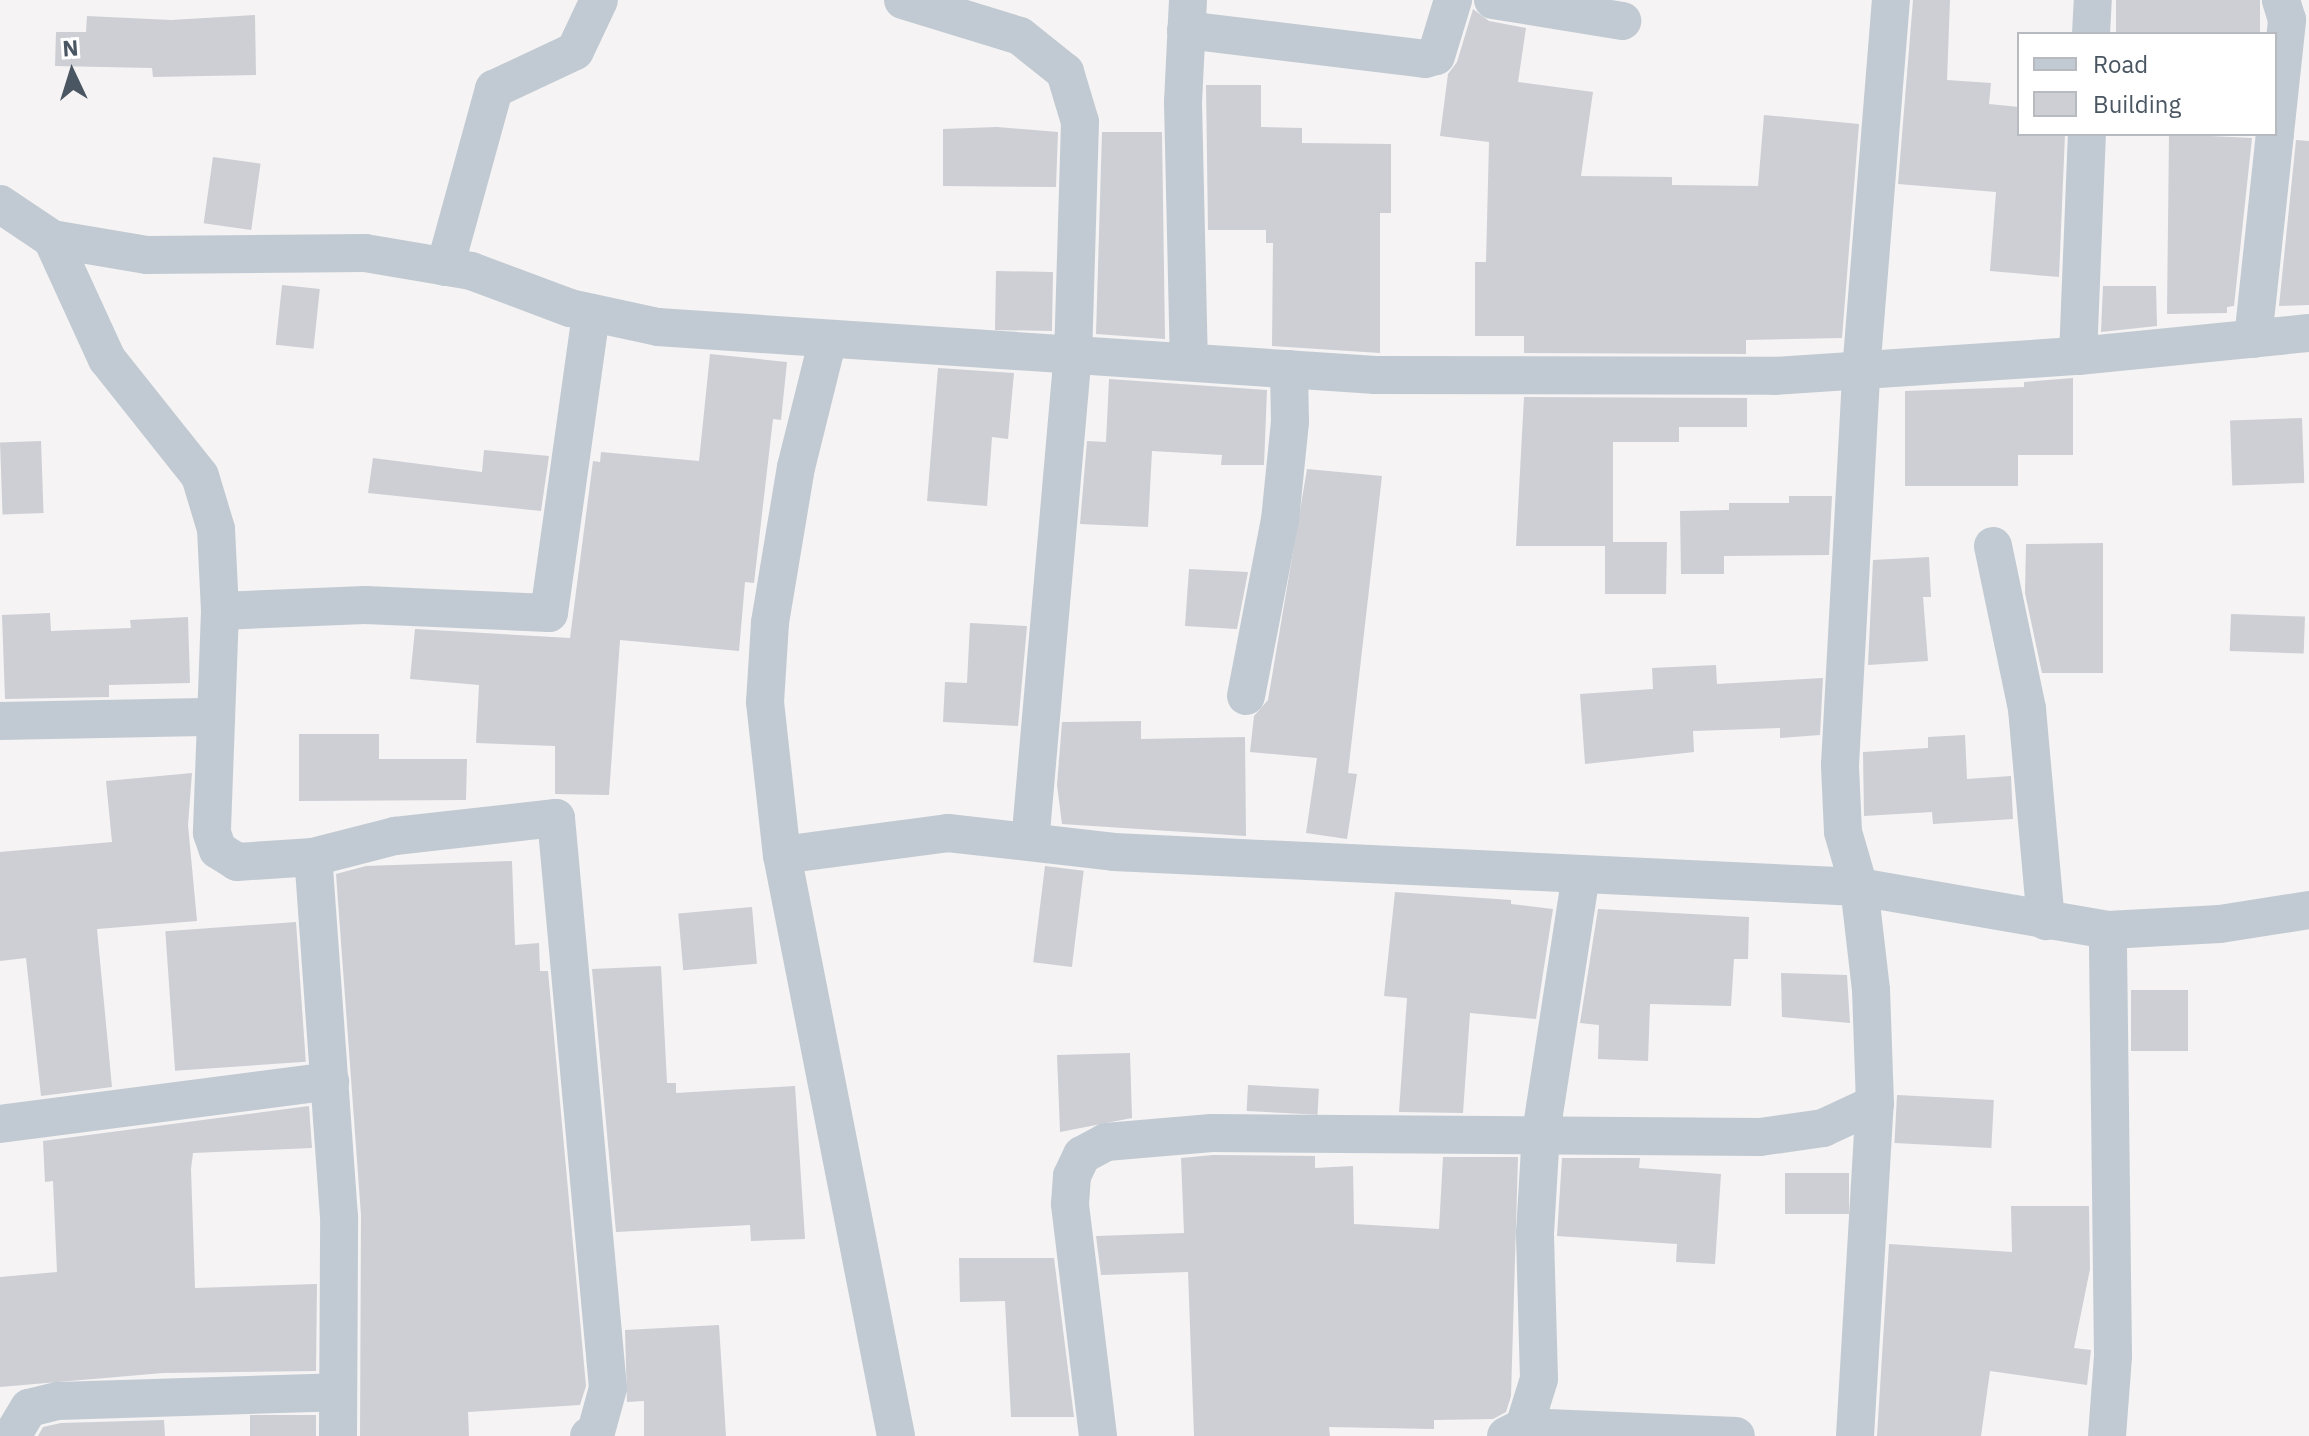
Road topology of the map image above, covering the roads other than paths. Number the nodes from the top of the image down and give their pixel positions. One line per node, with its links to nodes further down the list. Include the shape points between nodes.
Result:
1 (599, 0): 16 (street, via 575,51 494,89)
2 (903, 0): 21 (street, via 1020,36 1065,72 1080,122)
3 (1453, 0): 8 (street, via 1436,56 1425,59)
4 (1493, 0): 9 (street)
5 (1891, 0): 25 (street)
6 (2093, 0): 10 (street)
7 (2281, 0): 11 (street, via 2287,20)
8 (1187, 15): 23 (street)
9 (1622, 21)
10 (2091, 32)
11 (2277, 115)
12 (2087, 136): 22 (street)
13 (2275, 136): 20 (street)
14 (0, 204): 15 (street)
15 (52, 239): 16 (street, via 147,255 365,253); 27 (street, via 107,359 200,476 216,529)
16 (445, 267): 17 (street)
17 (591, 313): 19 (street, via 658,327); 27 (street, via 549,613 365,605)
18 (2309, 333): 20 (street)
19 (828, 339): 21 (street); 32 (street, via 796,467 770,623 765,702)
20 (2253, 339): 22 (street)
21 (1073, 352): 23 (street); 31 (street)
22 (2078, 356): 25 (street)
23 (1189, 362): 24 (street)
24 (1289, 369): 25 (street, via 1488,379); 28 (street, via 1290,422 1280,520)
25 (1861, 372): 35 (street, via 1840,765 1843,832)
26 (1993, 546): 37 (street, via 2027,709)
27 (220, 611): 29 (street)
28 (1246, 696)
29 (216, 717): 30 (street); 33 (street, via 212,833 218,850 237,862)
30 (0, 721)
31 (1030, 839): 32 (street, via 948,833); 34 (street, via 1114,852)
32 (782, 855): 48 (street)
33 (313, 857): 39 (street); 47 (street, via 395,836 556,818 608,1388 596,1432)
34 (1581, 874): 35 (street); 42 (street)
35 (1859, 887): 37 (street); 40 (street)
36 (2309, 910): 38 (street, via 2220,924)
37 (2046, 921): 38 (street)
38 (2108, 930): 52 (street, via 2113,1356)
39 (330, 1081): 41 (street); 43 (street, via 339,1217)
40 (1875, 1104): 42 (street, via 1823,1128 1760,1137); 51 (street)
41 (0, 1124)
42 (1541, 1133): 44 (street, via 1535,1233 1539,1379); 49 (street, via 1212,1133 1106,1142 1082,1155 1072,1176 1070,1204)
43 (338, 1392): 45 (street, via 58,1401 29,1408); 46 (street)
44 (1515, 1432): 50 (street)
45 (12, 1436)
46 (338, 1436)
47 (589, 1436)
48 (896, 1436)
49 (1098, 1436)
50 (1736, 1436)
51 (1855, 1436)
52 (2107, 1436)

